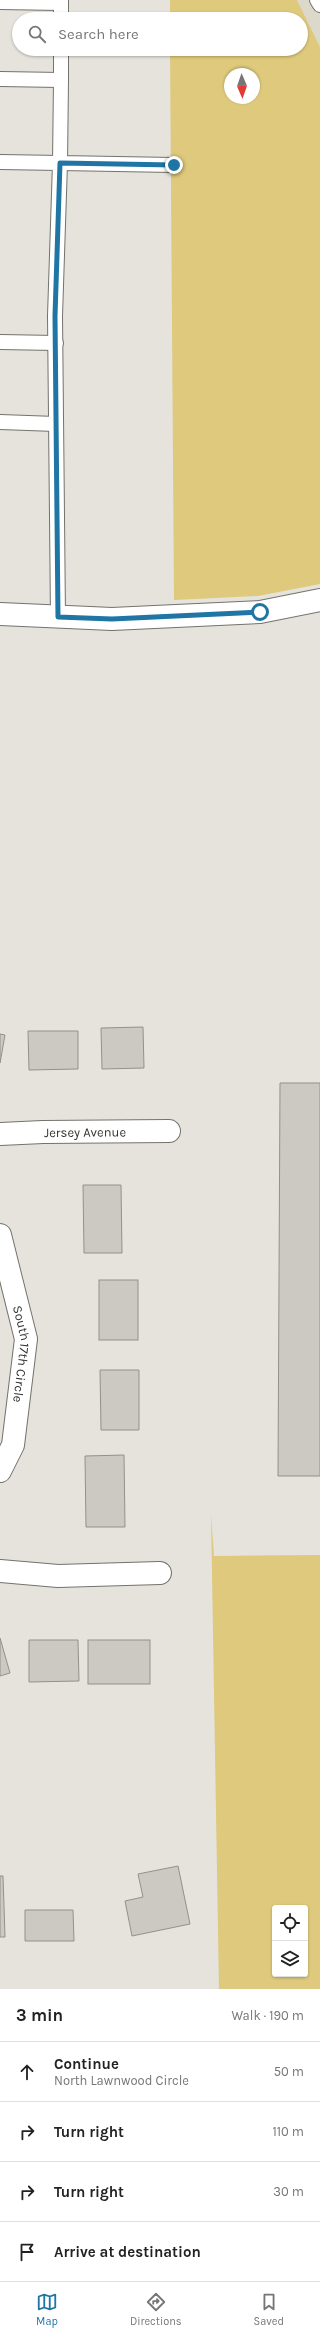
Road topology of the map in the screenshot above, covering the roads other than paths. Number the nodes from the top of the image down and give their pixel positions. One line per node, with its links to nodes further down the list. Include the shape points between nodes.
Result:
1 (317, 0): 4 (lane)
2 (61, 1): 3 (lane); 5 (lane)
3 (0, 2)
4 (320, 5)
5 (61, 12)
6 (61, 56): 8 (lane)
7 (0, 79): 8 (lane)
8 (61, 80): 10 (lane)
9 (0, 162): 10 (lane)
10 (60, 163): 11 (lane); 13 (lane)
11 (174, 165)
12 (0, 342): 13 (lane)
13 (56, 343): 15 (lane)
14 (0, 422): 15 (lane)
15 (56, 424): 18 (lane)
16 (320, 600): 18 (street, via 260,612 112,619)
17 (0, 614): 18 (street)
18 (58, 617)
19 (169, 1131): 20 (street, Jersey Avenue)
20 (0, 1134)
21 (0, 1235): 22 (street, South 17th Circle, via 26,1339 13,1445)
22 (0, 1471)
23 (0, 1571): 24 (street, via 58,1576)
24 (160, 1572)

